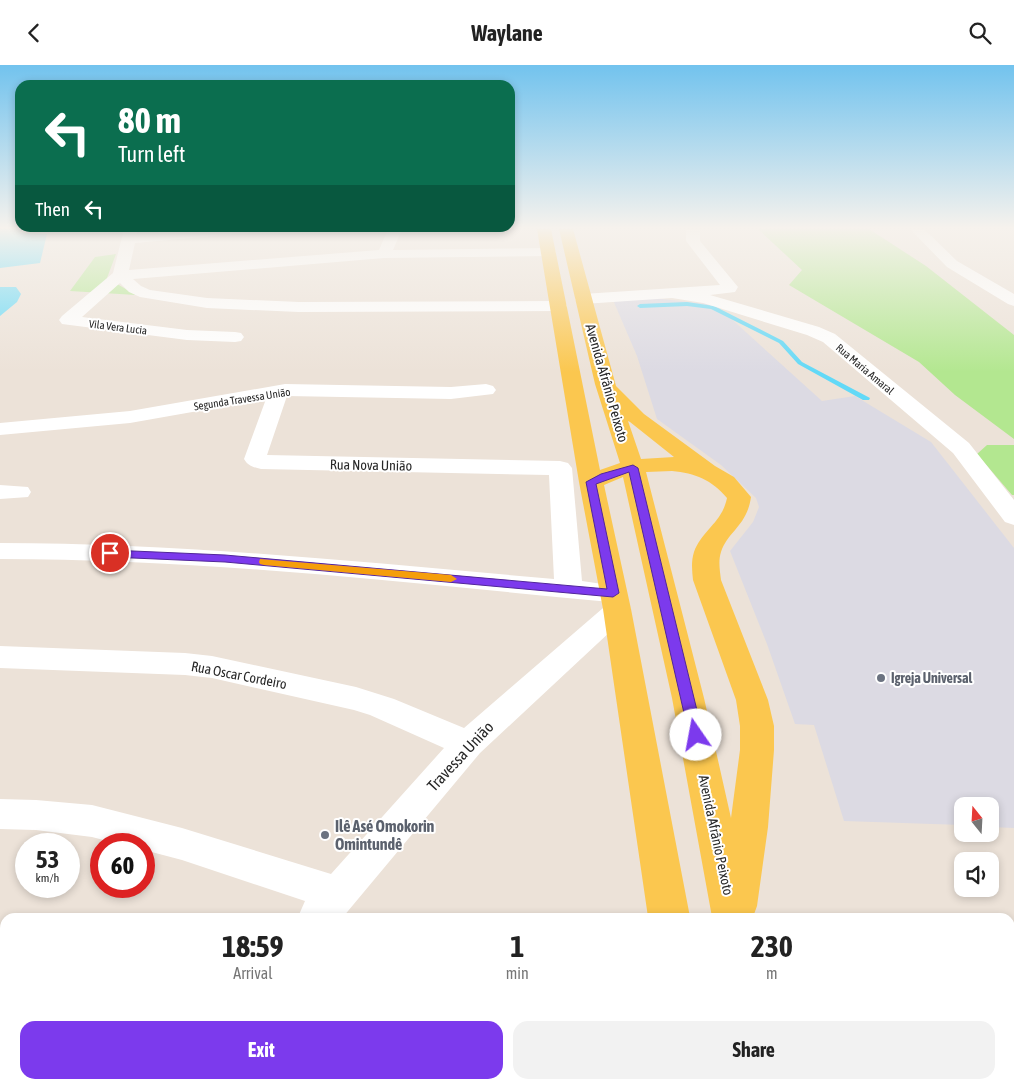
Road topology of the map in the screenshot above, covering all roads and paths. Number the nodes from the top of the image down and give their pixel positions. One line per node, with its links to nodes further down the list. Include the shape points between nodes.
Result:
1 (118, 277): 11 (street, Vila Vera Lucia, via 68,320 178,334)
2 (121, 277): 10 (street, via 135,289 146,293 207,303 298,307)
3 (554, 277): 10 (main road, Avenida Afrânio Peixoto)
4 (578, 277): 8 (main road, Avenida Afrânio Peixoto)
5 (722, 277): 7 (street, via 730,287 725,291)
6 (973, 277): 9 (street)
7 (672, 293): 8 (street); 19 (street, Rua Maria Amaral, via 706,299 829,338 961,448)
8 (583, 299): 12 (main road, Avenida Afrânio Peixoto)
9 (1014, 301)
10 (559, 306): 18 (main road, Avenida Afrânio Peixoto)
11 (236, 337)
12 (605, 384): 16 (main road, Avenida Afrânio Peixoto); 17 (main road, via 637,418)
13 (279, 391): 14 (street, Segunda Travessa União); 15 (street, Segunda Travessa União, via 130,417); 21 (street, Rua Nova União, via 255,459 261,462 560,468)
14 (486, 391)
15 (0, 429)
16 (633, 468): 17 (main road, via 676,463); 18 (main road); 28 (main road, Avenida Afrânio Peixoto, via 688,698)
17 (707, 471): 29 (main road, via 726,482 739,497 735,515 708,549 705,570 752,700 757,726 750,827)
18 (591, 482): 22 (main road, Avenida Afrânio Peixoto)
19 (1014, 517)
20 (0, 551): 21 (street, via 225,558)
21 (569, 589): 22 (street)
22 (615, 601): 24 (street, Travessa União); 27 (main road, Avenida Afrânio Peixoto)
23 (0, 657): 24 (street, Rua Oscar Cordeiro, via 212,667 356,699)
24 (468, 743): 26 (street, Travessa União)
25 (0, 814): 26 (street, via 92,821 182,844)
26 (328, 906)
27 (668, 913)
28 (733, 913)
29 (735, 913)

